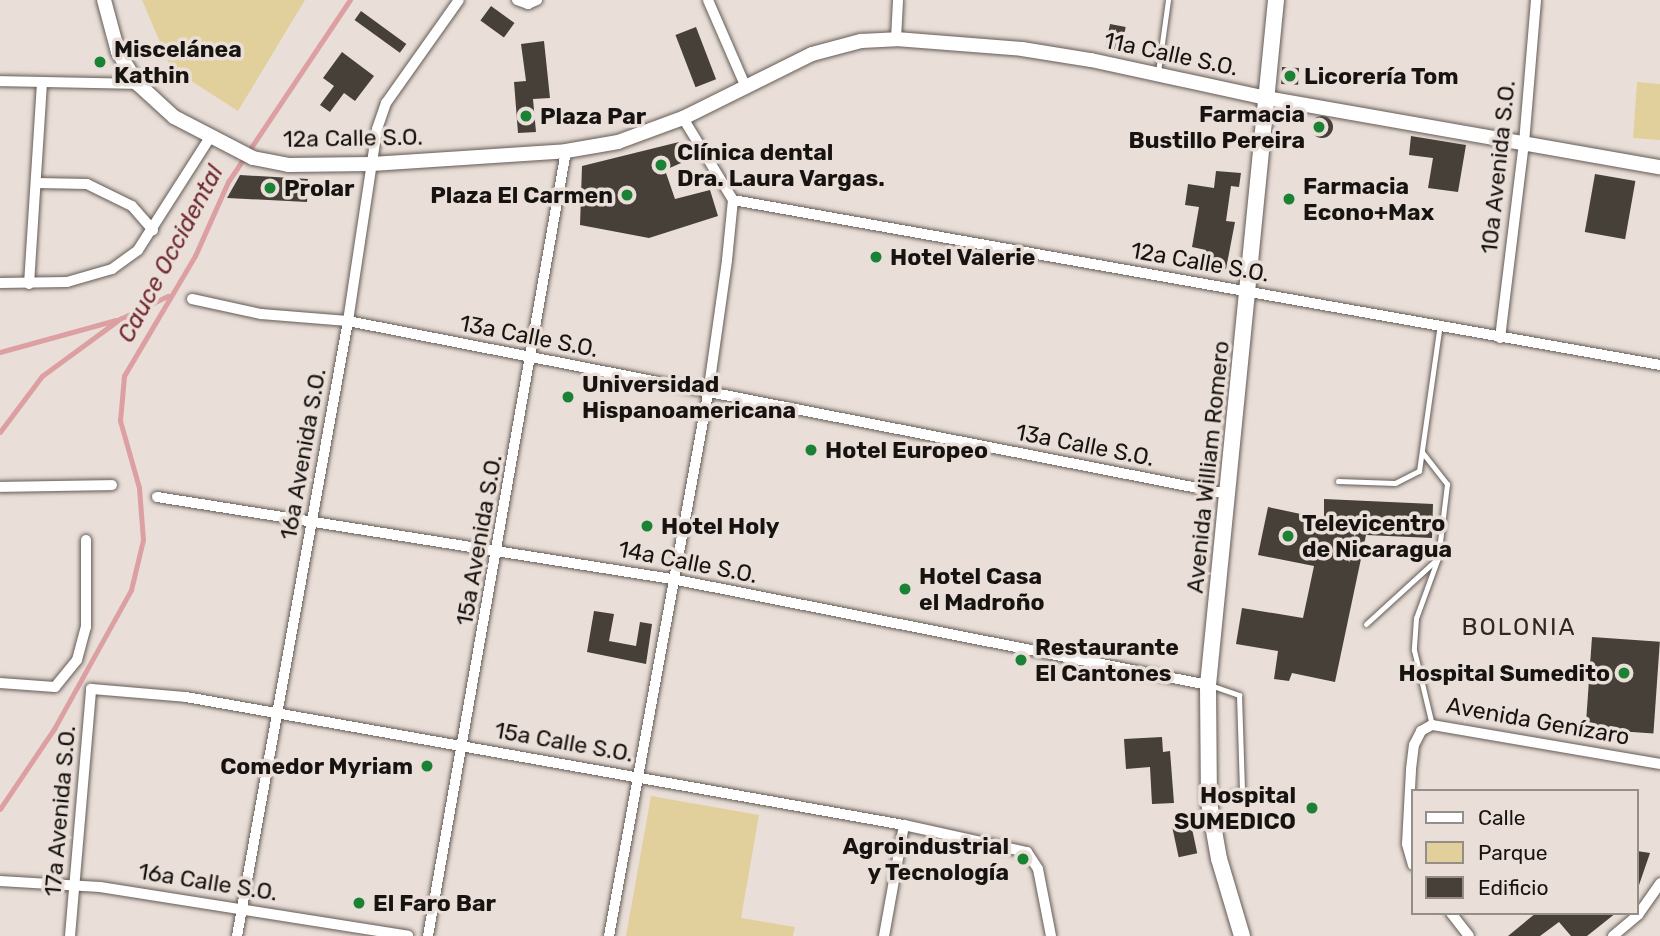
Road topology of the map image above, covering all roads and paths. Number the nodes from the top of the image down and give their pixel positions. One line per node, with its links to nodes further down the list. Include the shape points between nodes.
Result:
1 (104, 0): 14 (street, 12a Calle S.O., via 118,52)
2 (459, 0): 21 (street, 16a Avenida S.O., via 386,103)
3 (517, 0): 4 (street, via 528,4)
4 (537, 0)
5 (708, 0): 15 (street)
6 (898, 0): 10 (street)
7 (1168, 0): 11 (lane)
8 (1276, 0): 16 (main road, Avenida William Romero)
9 (1535, 0): 19 (street, 10a Avenida S.O.)
10 (896, 39): 11 (street, 11a Calle S.O., via 1022,49); 15 (street, 11a Calle S.O., via 861,41 812,54)
11 (1158, 75): 16 (street, 11a Calle S.O.)
12 (0, 81): 13 (street)
13 (42, 83): 14 (street); 23 (street)
14 (138, 84): 18 (street, 12a Calle S.O., via 174,117)
15 (745, 85): 17 (street, 11a Calle S.O.)
16 (1267, 98): 19 (street, 11a Calle S.O.); 28 (main road, Avenida William Romero)
17 (683, 118): 20 (street, 12a Calle S.O., via 618,142); 24 (street)
18 (209, 139): 21 (street, 12a Calle S.O., via 253,158 288,165); 25 (street)
19 (1524, 144): 22 (street, 11a Calle S.O.); 32 (street, 10a Avenida S.O.)
20 (566, 151): 21 (street, 12a Calle S.O.); 33 (street, 15a Avenida S.O.)
21 (372, 164): 30 (street, 16a Avenida S.O.)
22 (1660, 167)
23 (38, 183): 25 (street, via 87,184 132,206); 27 (street)
24 (733, 200): 28 (street, 12a Calle S.O.); 35 (street)
25 (153, 230): 27 (street, via 138,250 112,269 67,282)
26 (0, 283): 27 (street)
27 (29, 284)
28 (1249, 295): 31 (street, 12a Calle S.O.); 40 (main road, Avenida William Romero)
29 (192, 299): 30 (street, 13a Calle S.O., via 261,314)
30 (348, 321): 33 (street, 13a Calle S.O.); 42 (street, 16a Avenida S.O.)
31 (1440, 324): 32 (street, 12a Calle S.O.); 36 (lane)
32 (1500, 338): 34 (street, 12a Calle S.O.)
33 (532, 359): 35 (street, 13a Calle S.O.); 44 (street, 15a Avenida S.O.)
34 (1660, 365)
35 (708, 394): 40 (street, 13a Calle S.O.); 46 (street)
36 (1422, 452): 37 (lane, via 1419,471 1395,483); 45 (lane, via 1447,484)
37 (1338, 481)
38 (112, 485): 39 (street)
39 (0, 487)
40 (1228, 494): 49 (main road, Avenida William Romero)
41 (157, 497): 42 (street, 14a Calle S.O.)
42 (313, 520): 44 (street, 14a Calle S.O.); 51 (street, 16a Avenida S.O.)
43 (86, 540): 48 (street, via 86,627 76,660 55,687)
44 (499, 550): 46 (street, 14a Calle S.O.); 53 (street, 15a Avenida S.O.)
45 (1438, 558): 47 (lane); 52 (lane, via 1416,618 1414,650)
46 (672, 579): 49 (street, 14a Calle S.O.); 55 (street)
47 (1366, 624)
48 (0, 683)
49 (1208, 685): 56 (main road, Avenida William Romero); 56 (lane, via 1238,695 1242,791)
50 (91, 689): 51 (street, 15a Calle S.O., via 186,697); 60 (street, 17a Avenida S.O.)
51 (277, 713): 53 (street, 15a Calle S.O.); 63 (street, 16a Avenida S.O.)
52 (1432, 724): 54 (street, Avenida Genízaro); 58 (street, Avenida Genízaro, via 1414,745 1407,844)
53 (463, 747): 55 (street, 15a Calle S.O.); 69 (street, 15a Avenida S.O.)
54 (1660, 764)
55 (637, 776): 57 (street, 15a Calle S.O.); 70 (street)
56 (1209, 802): 73 (main road, Avenida William Romero)
57 (904, 825): 71 (street); 72 (street, 15a Calle S.O., via 1027,852 1038,869)
58 (1412, 862)
59 (0, 881): 60 (street, 16a Calle S.O.)
60 (74, 886): 63 (street, 16a Calle S.O.); 66 (street, 17a Avenida S.O.)
61 (1659, 887): 62 (street)
62 (1639, 908)
63 (242, 909): 67 (street, 16a Avenida S.O.); 68 (street, 16a Calle S.O.)
64 (1452, 915): 74 (street)
65 (1633, 915): 75 (street)
66 (70, 936)
67 (237, 936)
68 (408, 936)
69 (428, 936)
70 (609, 936)
71 (884, 936)
72 (1051, 936)
73 (1242, 936)
74 (1469, 936)
75 (1613, 936)

